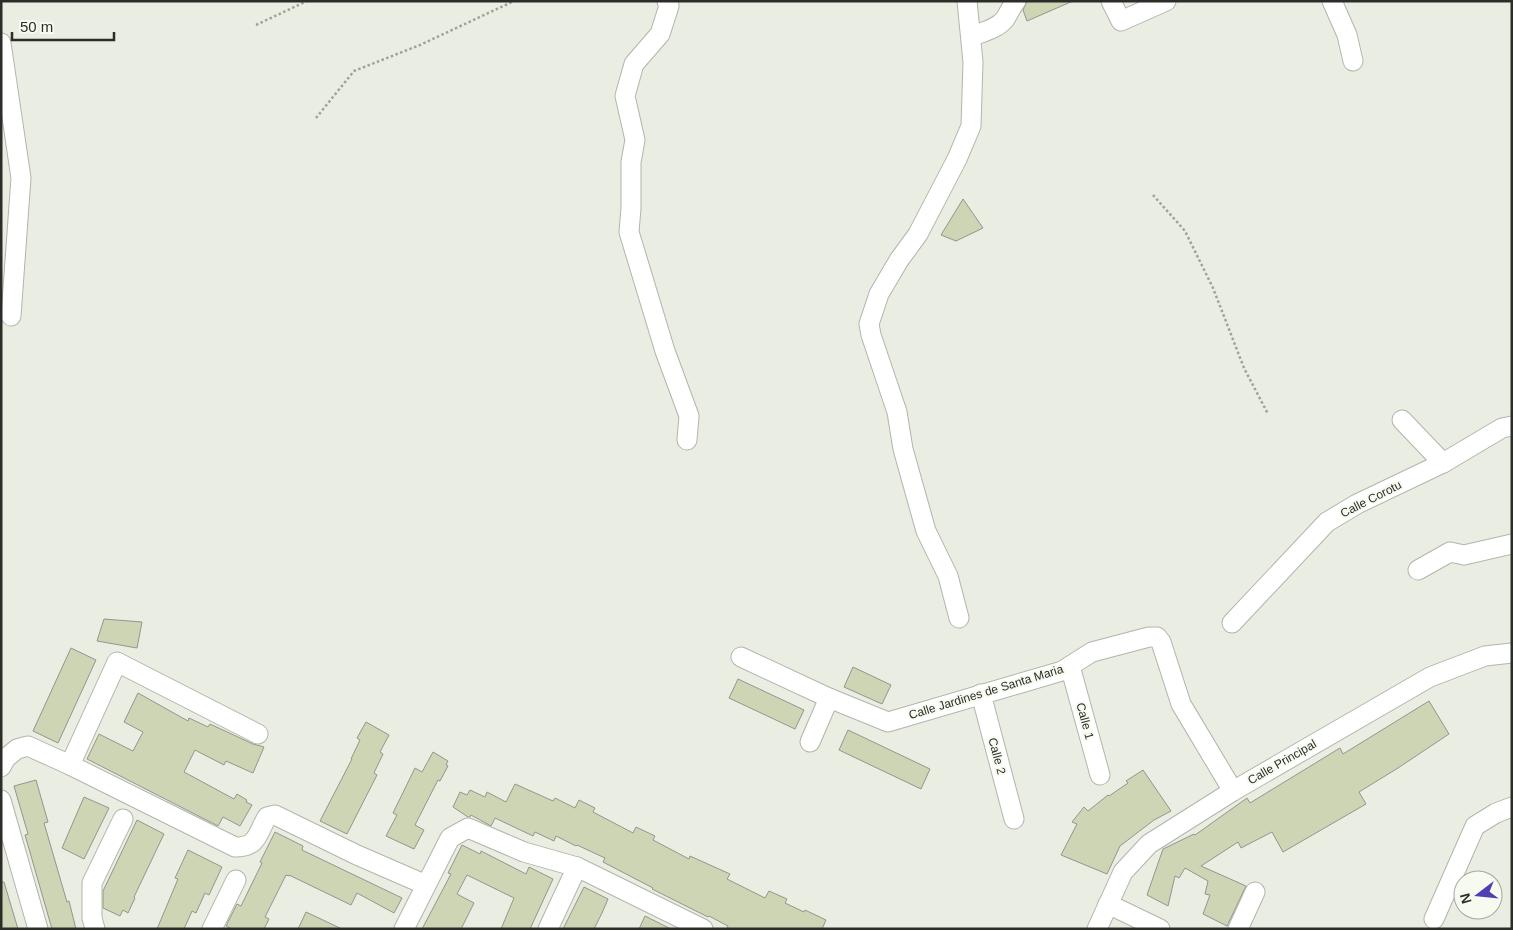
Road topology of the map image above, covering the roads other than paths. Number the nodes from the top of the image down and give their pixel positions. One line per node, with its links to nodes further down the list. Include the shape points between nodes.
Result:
1 (667, 1): 13 (street, via 669,6 660,34 634,64 625,96 635,140 628,232 689,416)
2 (967, 1): 7 (street)
3 (1016, 1): 7 (street, via 1005,19 991,30)
4 (1111, 1): 5 (street, via 1121,21)
5 (1166, 1)
6 (1332, 1): 9 (street, via 1347,35)
7 (972, 36): 17 (street, via 970,126 918,234 879,294 869,324 897,412 903,450 926,530 948,576)
8 (1, 43): 10 (street, via 21,178)
9 (1353, 61)
10 (11, 316)
11 (1402, 420): 14 (street)
12 (1512, 426): 14 (street, Calle Corotu, via 1502,428)
13 (687, 440)
14 (1443, 463): 18 (street, Calle Corotu, via 1327,522)
15 (1512, 544): 16 (street, via 1464,555 1450,552)
16 (1418, 570)
17 (959, 618)
18 (1232, 623)
19 (1512, 653): 29 (street, Calle Principal, via 1485,656 1430,676)
20 (741, 657): 23 (street, Calle Jardines de Santa Maria)
21 (1070, 666): 22 (street, Calle Jardines de Santa Maria); 28 (street, Calle 1); 29 (street, Calle Jardines de Santa Maria, via 1092,652 1149,636 1157,637 1181,704)
22 (981, 694): 23 (street, Calle Jardines de Santa Maria, via 888,722); 32 (street, Calle 2)
23 (829, 698): 25 (street)
24 (258, 734): 26 (street, via 118,662)
25 (810, 742)
26 (70, 765): 27 (street, via 28,746 17,749); 36 (street, via 236,847 247,847 254,842 267,817 275,815)
27 (1, 767)
28 (1100, 775)
29 (1233, 791): 38 (street, Calle Principal, via 1149,844 1123,872)
30 (1, 800): 41 (street)
31 (1512, 807): 39 (street, via 1475,826)
32 (1014, 819)
33 (124, 820): 42 (street, via 92,883)
34 (577, 867): 36 (street, via 524,852 468,828 450,838); 40 (street); 45 (street)
35 (236, 880): 43 (street)
36 (426, 885): 44 (street)
37 (1255, 892): 48 (street)
38 (1108, 904): 46 (street, Calle Principal); 47 (street)
39 (1434, 919)
40 (695, 927)
41 (38, 929)
42 (95, 929)
43 (212, 929)
44 (404, 929)
45 (548, 929)
46 (1097, 929)
47 (1160, 929)
48 (1238, 929)

